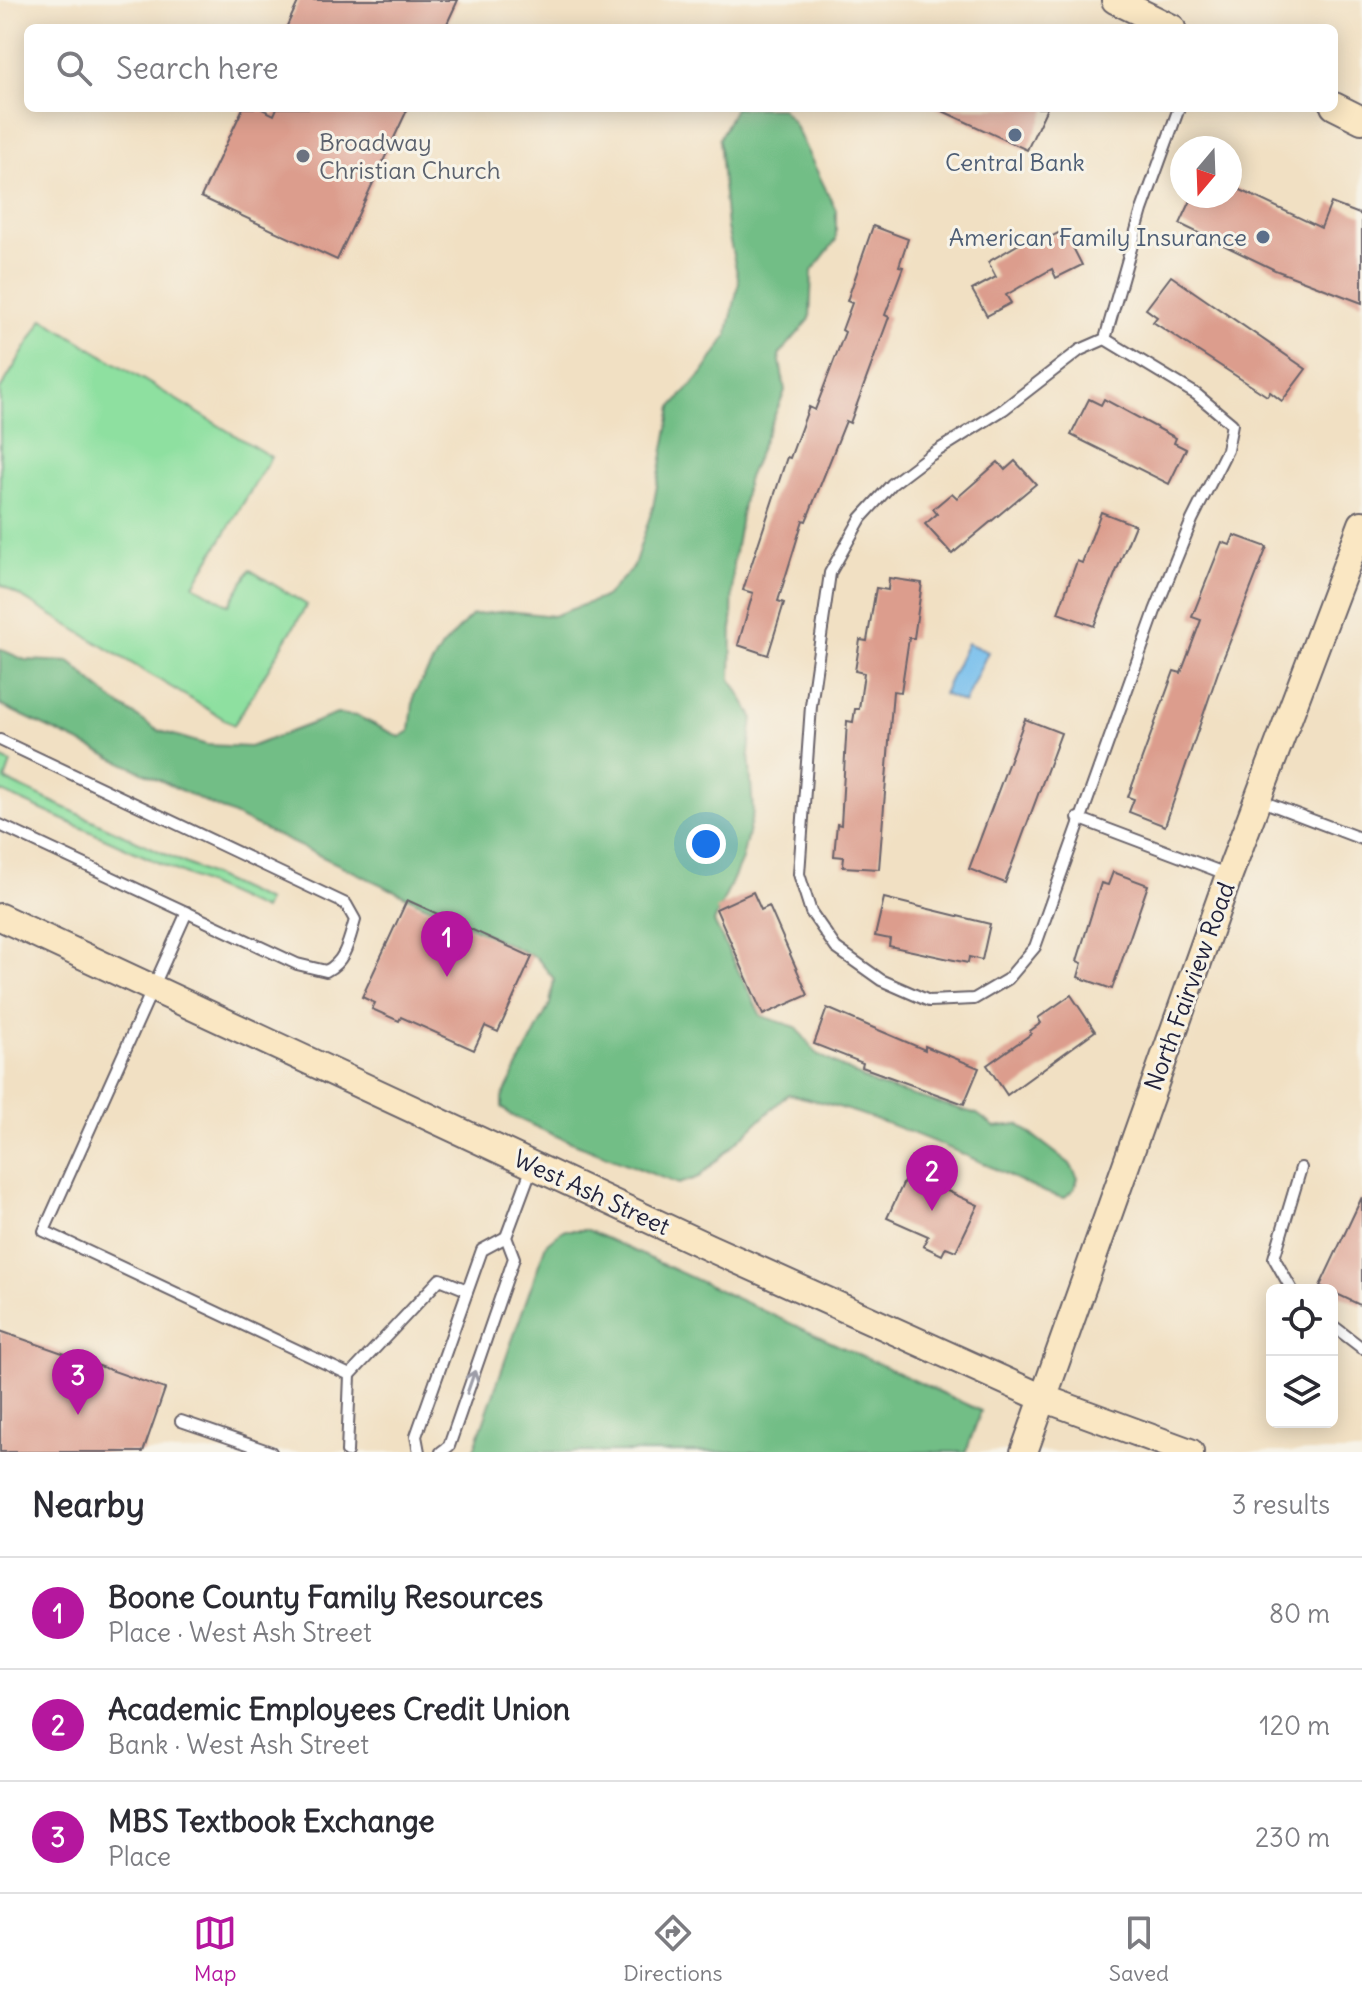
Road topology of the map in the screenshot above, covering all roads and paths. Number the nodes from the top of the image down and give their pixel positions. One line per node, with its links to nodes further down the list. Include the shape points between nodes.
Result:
1 (1115, 0): 2 (street)
2 (1164, 24)
3 (1338, 108): 5 (street)
4 (1178, 112): 6 (lane, via 1142,210)
5 (1362, 120)
6 (1105, 339): 10 (lane, via 1196,394 1232,424 1227,450 1160,598); 10 (lane, via 1080,350 1004,409 929,456 892,484 861,518 830,573 811,706 799,874 811,912 836,948 881,980 929,1001 974,999 1008,979 1035,947)
7 (1362, 524): 9 (street, North Fairview Road)
8 (0, 740): 14 (lane, via 346,904 355,920 338,966 326,971 297,964)
9 (1258, 799): 12 (lane); 13 (street, North Fairview Road)
10 (1078, 818): 13 (lane)
11 (0, 826): 14 (lane)
12 (1362, 839)
13 (1229, 875): 25 (street, North Fairview Road)
14 (187, 912): 16 (lane)
15 (0, 917): 16 (street, West Ash Street)
16 (154, 987): 17 (street, West Ash Street); 24 (lane, via 44,1231)
17 (532, 1165): 19 (lane); 25 (street, West Ash Street)
18 (1301, 1168): 20 (lane, via 1274,1258)
19 (506, 1237): 21 (lane, via 482,1250); 30 (lane, one-way to 19, via 449,1446 514,1258)
20 (1289, 1284)
21 (467, 1290): 24 (lane, via 440,1279); 29 (lane, via 416,1436)
22 (1338, 1330): 23 (lane)
23 (1362, 1348)
24 (350, 1375): 28 (lane)
25 (1043, 1398): 31 (street, North Fairview Road); 32 (street, West Ash Street)
26 (181, 1421): 27 (lane)
27 (271, 1452)
28 (347, 1452)
29 (419, 1452)
30 (441, 1452)
31 (1024, 1452)
32 (1190, 1452)

